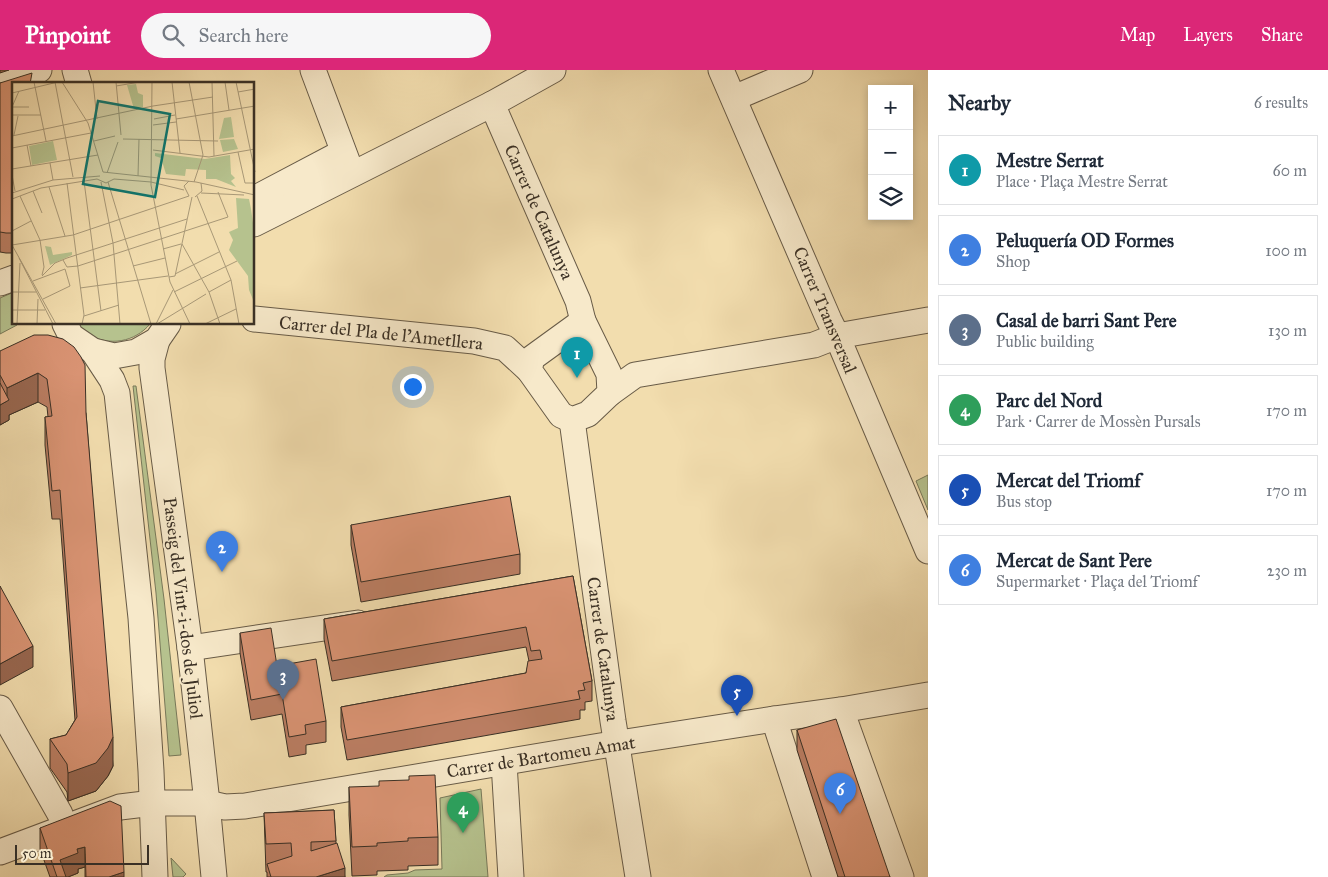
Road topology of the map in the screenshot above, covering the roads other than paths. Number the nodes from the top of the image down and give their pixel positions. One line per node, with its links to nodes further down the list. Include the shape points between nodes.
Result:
1 (39, 70): 6 (street); 7 (street)
2 (313, 70): 10 (street)
3 (553, 70): 9 (street)
4 (721, 70): 8 (street, Carrer Transversal)
5 (800, 70): 8 (street)
6 (0, 82)
7 (43, 82)
8 (734, 98): 20 (street, Carrer Transversal)
9 (492, 104): 10 (street); 17 (street, Carrer de Catalunya, via 578,301)
10 (348, 163): 11 (street, via 321,164); 12 (street)
11 (255, 197)
12 (255, 223)
13 (12, 279): 14 (street)
14 (0, 283)
15 (255, 319): 22 (street, Carrer del Pla de l'Ametllera, via 474,341 505,348)
16 (928, 320): 20 (street)
17 (583, 321): 22 (street, via 532,358); 23 (street, Carrer de Catalunya, via 609,374)
18 (62, 332): 21 (street)
19 (162, 332): 21 (street, via 136,352 114,356); 27 (street, Passeig del Vint-i-dos de Juliol, via 152,368)
20 (837, 336): 23 (street, via 814,345 635,375); 25 (street, Carrer Transversal)
21 (93, 351): 34 (street, via 117,393 141,618)
22 (529, 370): 24 (street, Carrer del Pla de l'Ametllera, via 561,415)
23 (610, 393): 24 (street, via 588,414)
24 (572, 420): 32 (street, Carrer de Catalunya, via 586,588)
25 (928, 551)
26 (384, 619): 27 (street)
27 (190, 648): 35 (street, Passeig del Vint-i-dos de Juliol)
28 (928, 695): 30 (street, Carrer de Bartomeu Amat)
29 (0, 708): 36 (street)
30 (842, 710): 31 (street, Carrer de Bartomeu Amat); 43 (street)
31 (774, 719): 32 (street, Carrer de Bartomeu Amat); 42 (street)
32 (616, 744): 33 (street, Carrer de Bartomeu Amat); 41 (street, Carrer de Catalunya)
33 (504, 763): 35 (street, Carrer de Bartomeu Amat, via 245,806); 40 (street)
34 (153, 803): 35 (street, Carrer de Bartomeu Amat); 37 (street, Carrer de Bartomeu Amat, via 120,807); 38 (street)
35 (207, 803): 39 (street, Passeig del Vint-i-dos de Juliol)
36 (60, 814)
37 (0, 852)
38 (155, 877)
39 (214, 877)
40 (511, 877)
41 (638, 877)
42 (825, 877)
43 (901, 877)

